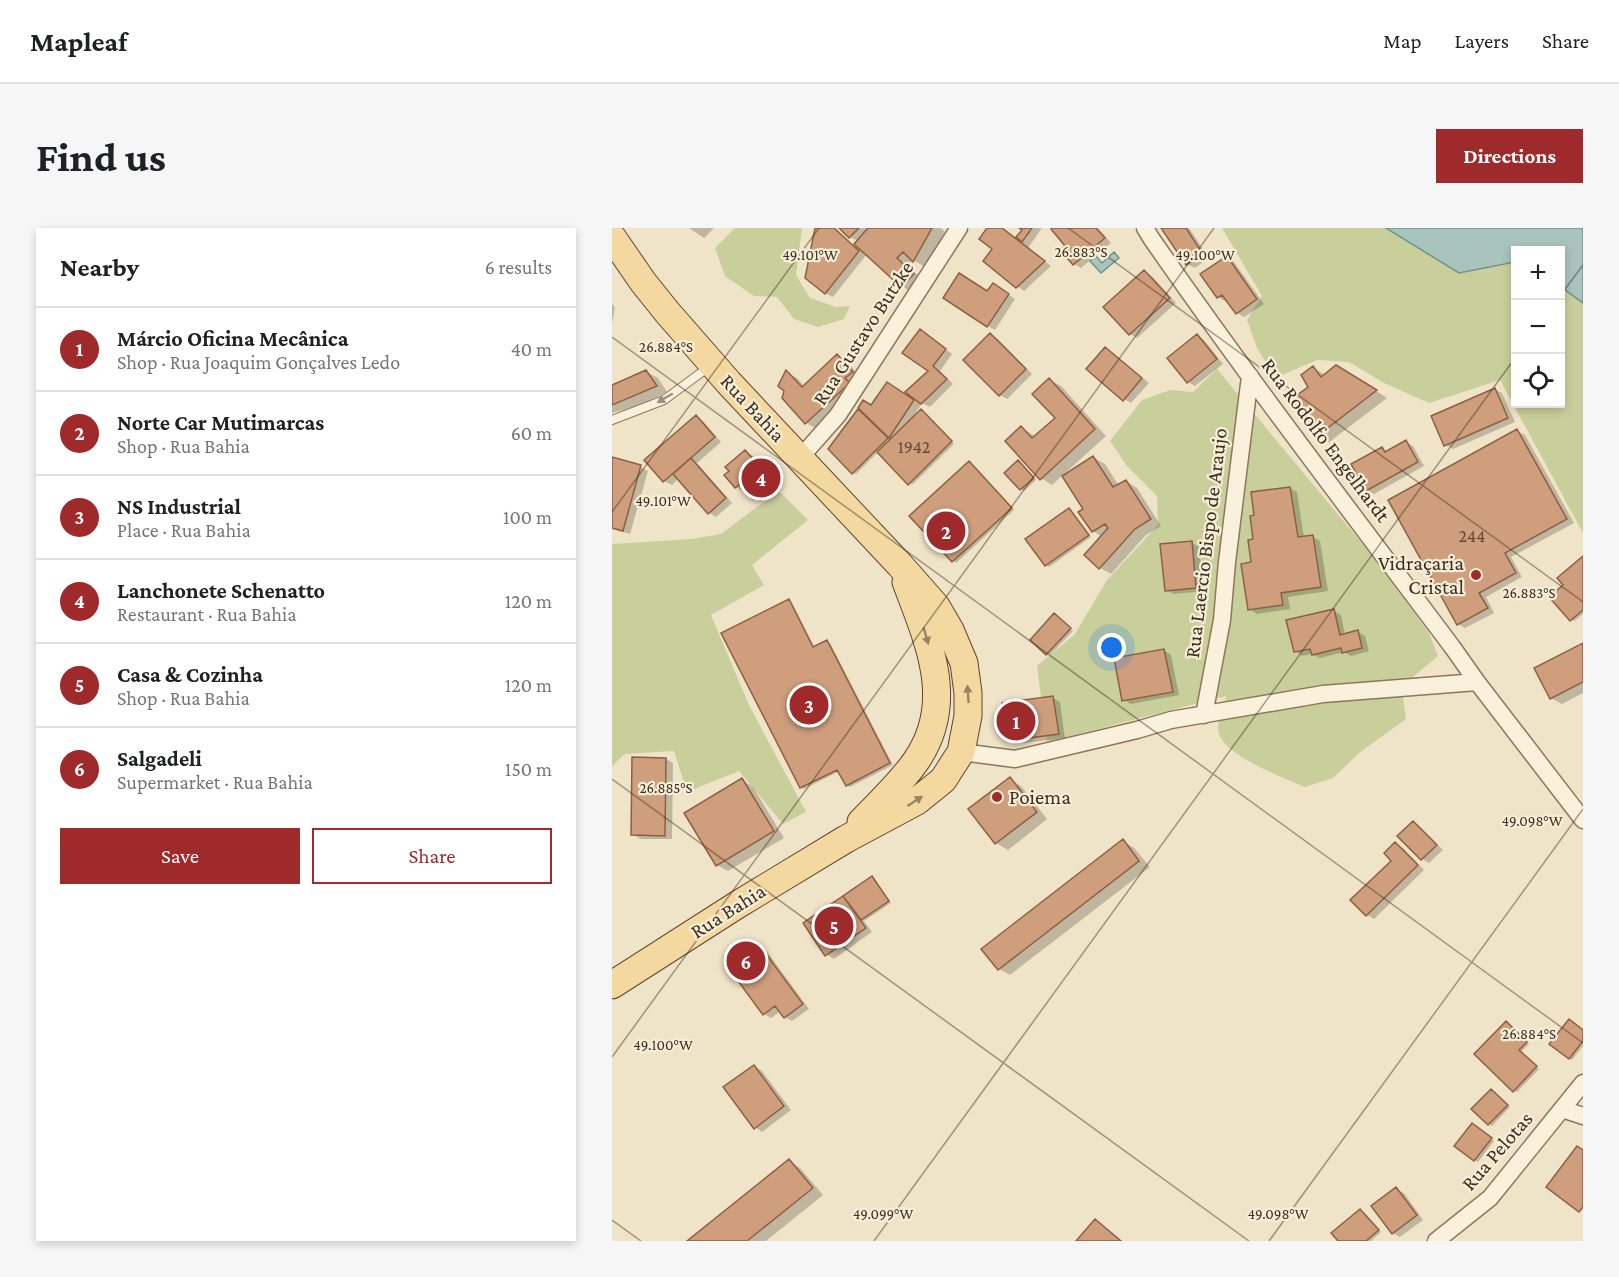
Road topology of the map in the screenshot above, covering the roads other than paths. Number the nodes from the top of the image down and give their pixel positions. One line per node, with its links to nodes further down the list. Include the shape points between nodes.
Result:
1 (958, 228): 7 (street, Rua Gustavo Butzke, via 838,415)
2 (1145, 228): 5 (street, Rua Rodolfo Engelhardt)
3 (613, 241): 4 (main road, Rua Bahia)
4 (712, 364): 6 (lane, one-way to 6, via 664,399); 7 (main road, Rua Bahia)
5 (1250, 376): 9 (street, Rua Rodolfo Engelhardt); 11 (street, Rua Laercio Bispo de Araujo, via 1222,620)
6 (612, 420)
7 (800, 458): 8 (main road, Rua Bahia)
8 (899, 564): 10 (main road, Rua Bahia, one-way to 10, via 935,670); 12 (main road, Rua Bahia, one-way to 8, via 968,716 964,663 936,606)
9 (1476, 682): 11 (street, via 1323,694); 14 (street, Rua Rodolfo Engelhardt)
10 (937, 709): 12 (main road); 13 (main road, Rua Bahia, via 926,743)
11 (1204, 715): 12 (street, via 1015,759)
12 (961, 752): 13 (main road); 15 (main road, Rua Bahia, one-way to 12, via 917,801 943,780)
13 (908, 773): 15 (main road, Rua Bahia)
14 (1583, 820)
15 (846, 839): 16 (main road, Rua Bahia)
16 (612, 985)
17 (1583, 1083): 18 (street, Rua Pelotas)
18 (1562, 1109): 19 (street); 20 (street, Rua Pelotas, via 1490,1198)
19 (1583, 1116)
20 (1436, 1241)

